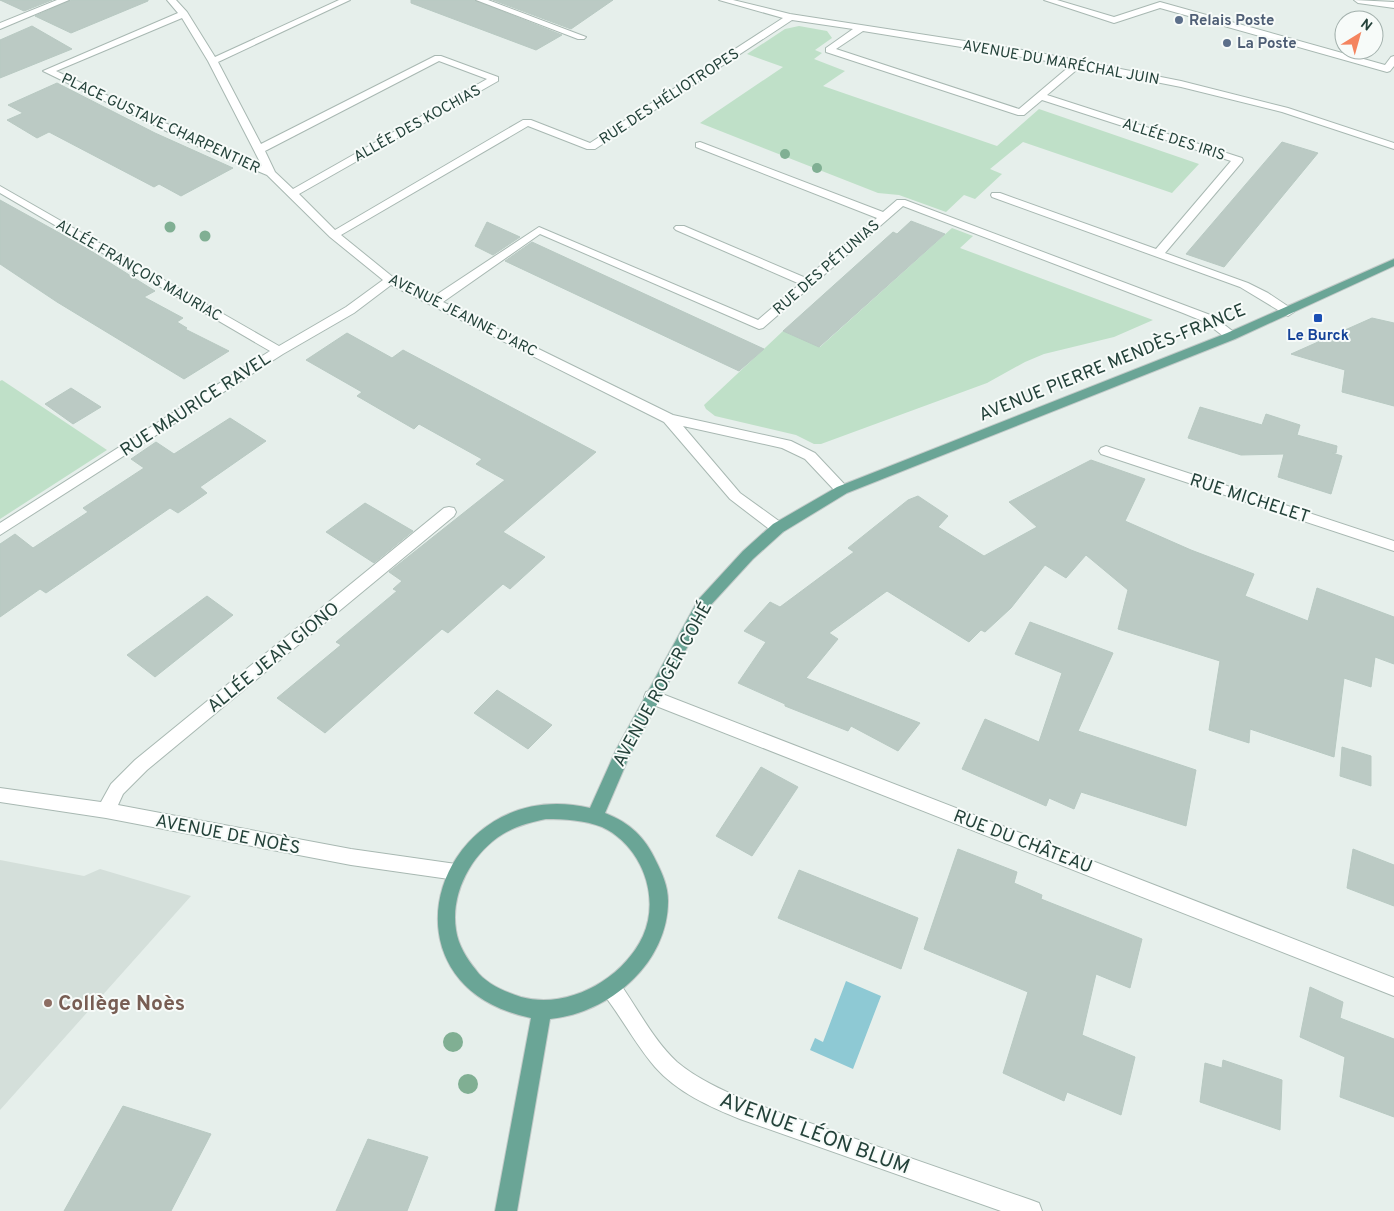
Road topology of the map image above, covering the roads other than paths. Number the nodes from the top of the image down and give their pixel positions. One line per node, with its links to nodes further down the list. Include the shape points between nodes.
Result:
1 (65, 0): 11 (street)
2 (171, 0): 9 (street, AVENUE JEANNE D'ARC)
3 (346, 0): 15 (street)
4 (480, 0): 13 (street)
5 (723, 0): 10 (street, AVENUE DU MARÉCHAL JUIN)
6 (1048, 0): 14 (street, via 1114,20 1160,5 1387,69)
7 (1358, 0): 8 (street)
8 (1394, 5)
9 (184, 14): 15 (street, AVENUE JEANNE D'ARC); 21 (street, PLACE GUSTAVE CHARPENTIER, via 48,70 201,144)
10 (790, 17): 12 (street, AVENUE DU MARÉCHAL JUIN); 27 (street, RUE DES HÉLIOTROPES, via 591,147 527,122)
11 (0, 26)
12 (861, 28): 16 (street, AVENUE DU MARÉCHAL JUIN); 17 (street, via 829,50 1021,113)
13 (581, 37)
14 (1394, 59)
15 (214, 61): 20 (street, AVENUE JEANNE D'ARC)
16 (1079, 63): 17 (street); 19 (street, AVENUE DU MARÉCHAL JUIN, via 1285,110)
17 (1040, 96): 28 (street, ALLÉE DES IRIS, via 1238,160)
18 (700, 145): 25 (street)
19 (1394, 146)
20 (258, 150): 21 (street, AVENUE JEANNE D'ARC); 23 (street, ALLÉE DES KOCHIAS, via 438,58 495,79)
21 (271, 173): 23 (street, AVENUE JEANNE D'ARC)
22 (0, 189): 35 (street, ALLÉE FRANÇOIS MAURIAC)
23 (292, 194): 27 (street, AVENUE JEANNE D'ARC)
24 (996, 195): 28 (street)
25 (885, 217): 31 (street, RUE DES PÉTUNIAS); 34 (street, RUE DES PÉTUNIAS, via 901,202 1151,296 1209,320)
26 (680, 228): 31 (street)
27 (334, 235): 30 (street, AVENUE JEANNE D'ARC)
28 (1158, 254): 33 (street, via 1244,285)
29 (1394, 262): 33 (main road, AVENUE PIERRE MENDÈS-FRANCE)
30 (390, 280): 32 (street, AVENUE JEANNE D'ARC); 35 (street, RUE MAURICE RAVEL, via 350,310)
31 (808, 283): 32 (street, RUE DES PÉTUNIAS, via 759,326 539,230)
32 (434, 302): 36 (street, AVENUE JEANNE D'ARC)
33 (1288, 312): 34 (main road, AVENUE PIERRE MENDÈS-FRANCE)
34 (1231, 336): 38 (main road, AVENUE PIERRE MENDÈS-FRANCE)
35 (279, 350): 41 (street, RUE MAURICE RAVEL)
36 (669, 419): 38 (street, AVENUE JEANNE D'ARC, via 786,444 810,456); 40 (street, AVENUE JEANNE D'ARC, via 735,496)
37 (1106, 450): 42 (street, RUE MICHELET)
38 (842, 490): 40 (main road, AVENUE ROGER COHÉ)
39 (449, 512): 45 (street, ALLÉE JEAN GIONO, via 141,765 117,789)
40 (778, 528): 43 (main road, AVENUE ROGER COHÉ, via 703,604)
41 (0, 530)
42 (1394, 546)
43 (652, 697): 46 (main road, AVENUE ROGER COHÉ); 48 (street, RUE DU CHÂTEAU)
44 (0, 795): 45 (street, AVENUE DE NOÈS)
45 (106, 810): 47 (street, AVENUE DE NOÈS, via 351,857)
46 (595, 817): 47 (main road, via 572,811 546,811 521,817 494,830 473,849); 49 (main road, via 619,828 637,843 654,870 660,900 654,933 638,963)
47 (456, 872): 50 (main road, via 447,900 446,928 454,956 474,983 506,1002)
48 (1394, 986)
49 (611, 988): 50 (main road, via 579,1003); 52 (street, AVENUE LÉON BLUM, via 663,1061 684,1079 712,1095 740,1109)
50 (542, 1010): 51 (main road)
51 (506, 1211)
52 (1031, 1211)

